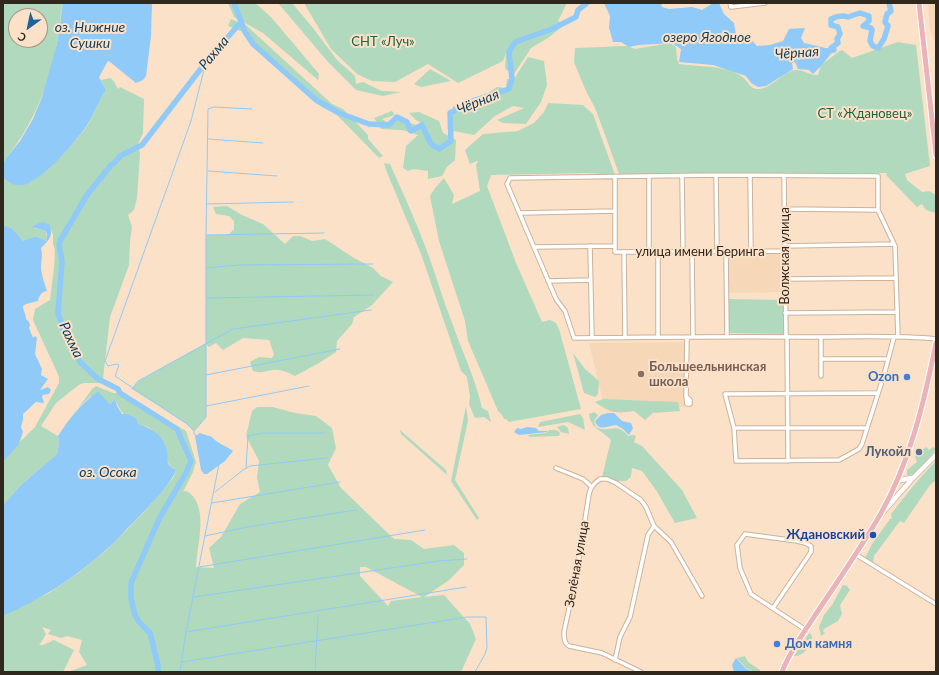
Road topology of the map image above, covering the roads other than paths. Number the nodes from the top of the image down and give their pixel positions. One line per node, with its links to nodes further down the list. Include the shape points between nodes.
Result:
1 (730, 3): 2 (street, via 731,7)
2 (765, 3)
3 (919, 3): 4 (main road)
4 (936, 155)
5 (649, 176): 6 (street); 10 (street); 23 (street)
6 (682, 176): 7 (street); 25 (street)
7 (716, 176): 8 (street); 27 (street)
8 (750, 176): 9 (street); 20 (street)
9 (784, 176): 11 (street, Волжская улица); 12 (street, via 878,176)
10 (615, 177): 13 (street); 14 (street, via 510,178 507,184)
11 (784, 210): 12 (street); 18 (street, Волжская улица)
12 (878, 210): 15 (street)
13 (615, 211): 14 (street); 17 (street)
14 (520, 213): 19 (street)
15 (894, 244): 18 (street); 29 (street)
16 (590, 246): 17 (street); 19 (street); 31 (street)
17 (615, 246): 22 (street, улица имени Беринга, via 615,252)
18 (785, 246): 21 (street, Волжская улица)
19 (534, 247): 32 (street)
20 (751, 251): 21 (street, улица имени Беринга); 28 (street, улица имени Беринга)
21 (785, 251): 30 (street, Волжская улица)
22 (624, 252): 23 (street, улица имени Беринга); 39 (street)
23 (649, 252): 24 (street, улица имени Беринга)
24 (658, 252): 25 (street, улица имени Беринга); 40 (street)
25 (683, 252): 26 (street, улица имени Беринга)
26 (692, 252): 27 (street, улица имени Беринга); 36 (street)
27 (717, 252): 28 (street, улица имени Беринга)
28 (726, 252): 37 (street)
29 (896, 278): 30 (street); 33 (street)
30 (785, 279): 34 (street, Волжская улица)
31 (591, 280): 32 (street); 43 (street)
32 (548, 281): 43 (street, via 565,311 574,338)
33 (897, 312): 34 (street); 42 (street)
34 (785, 313): 38 (street, Волжская улица)
35 (687, 336): 36 (street); 40 (street); 51 (street)
36 (693, 336): 37 (street)
37 (727, 336): 38 (street)
38 (786, 336): 41 (street); 50 (street, Волжская улица)
39 (625, 337): 40 (street); 43 (street)
40 (658, 337)
41 (821, 337): 42 (street); 46 (street)
42 (896, 337): 44 (street); 47 (street)
43 (592, 338)
44 (936, 339)
45 (936, 343): 58 (main road, via 920,416)
46 (821, 359): 47 (street); 48 (street)
47 (888, 359): 49 (street)
48 (821, 376)
49 (877, 393): 50 (street); 54 (street)
50 (787, 394): 52 (street, via 725,394); 53 (street, Волжская улица)
51 (686, 396)
52 (734, 428): 53 (street); 56 (street, via 736,461)
53 (788, 428): 54 (street); 56 (street, Волжская улица)
54 (867, 428): 56 (street, via 860,447 842,459)
55 (936, 455): 59 (street)
56 (788, 461)
57 (556, 468): 61 (street)
58 (902, 470): 59 (street, via 905,478); 60 (main road)
59 (911, 478): 60 (street); 62 (street)
60 (897, 481): 62 (main road)
61 (593, 486): 63 (street, via 600,479 616,482 644,503); 69 (street, Зелёная улица, via 583,526 564,640 567,644 602,653)
62 (880, 515): 64 (main road)
63 (654, 526): 65 (street, via 671,542); 69 (street, via 648,535 630,617 620,637)
64 (855, 554): 66 (street); 68 (main road)
65 (702, 596)
66 (936, 604)
67 (773, 608): 67 (street, via 751,594 740,568 737,545 745,534 797,541 811,546 811,552); 68 (street)
68 (806, 630): 71 (main road)
69 (615, 660): 70 (street)
70 (637, 671)
71 (782, 672)

